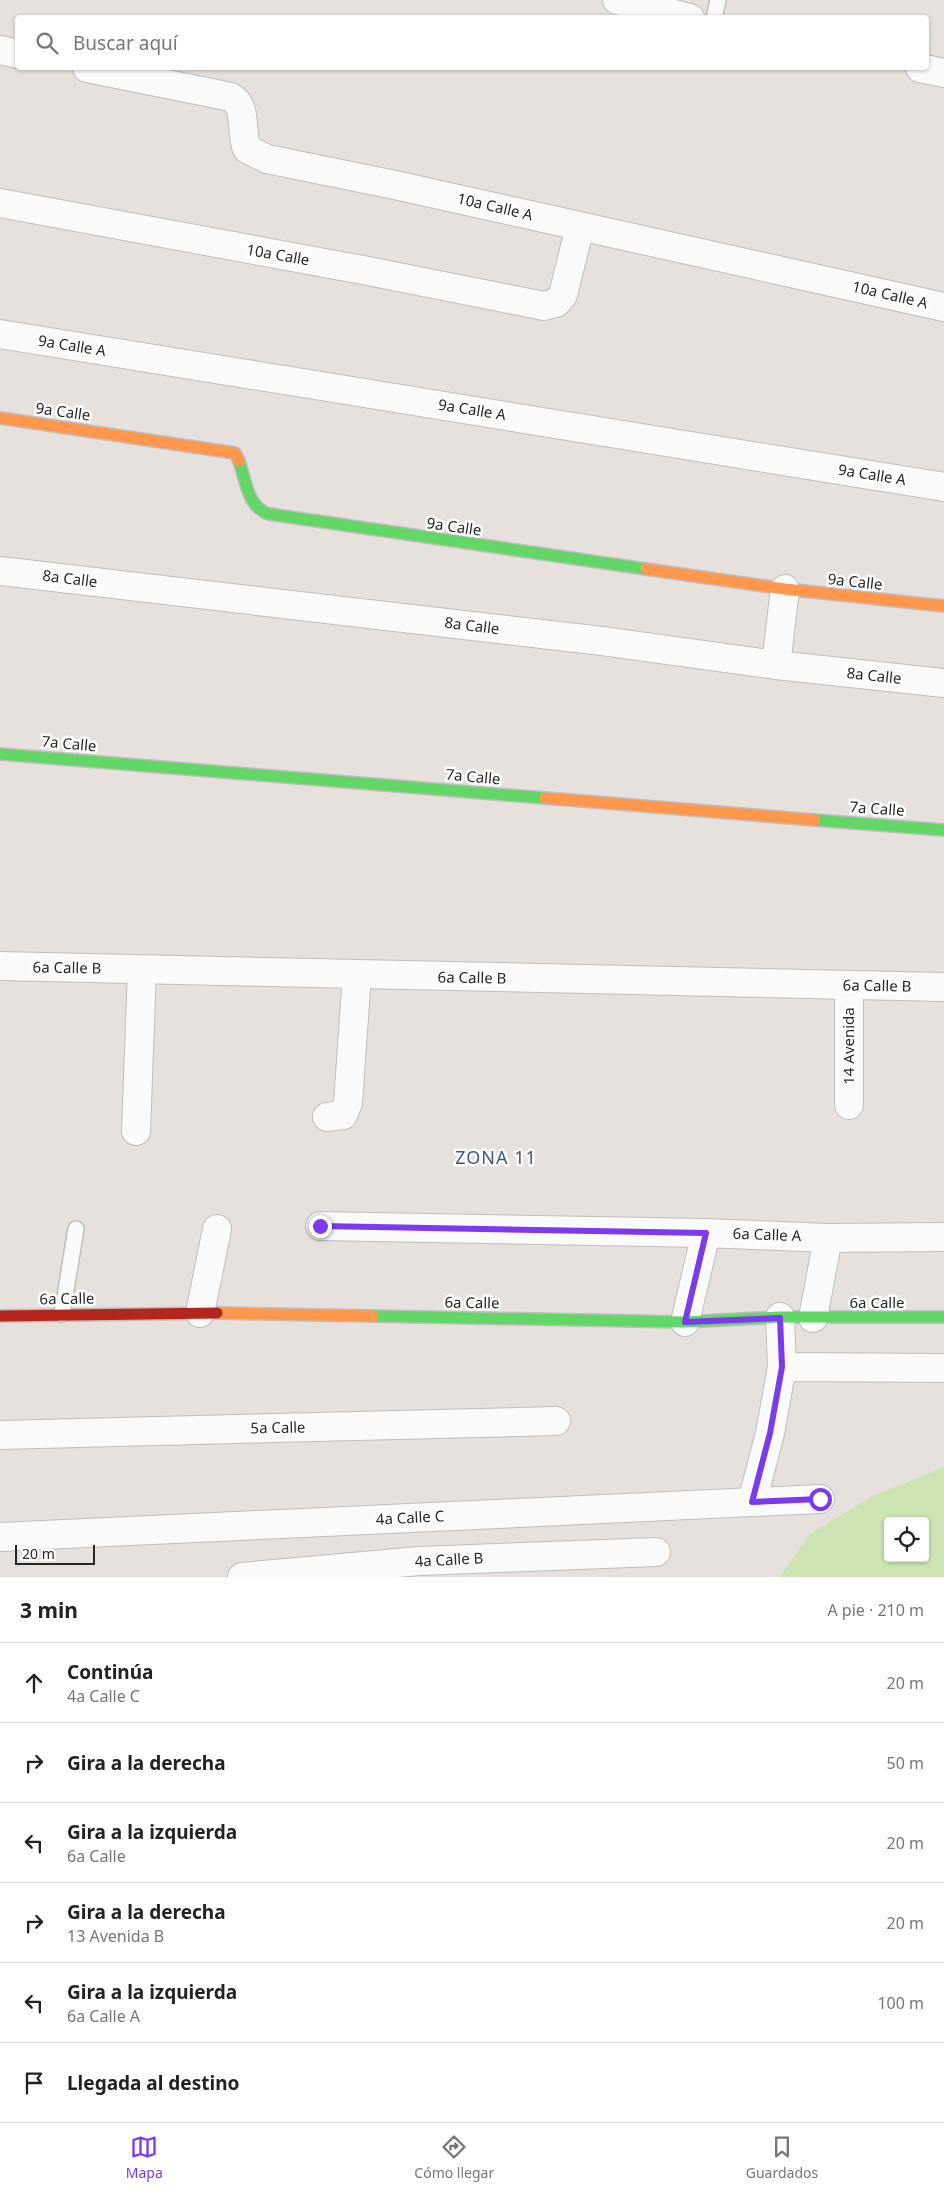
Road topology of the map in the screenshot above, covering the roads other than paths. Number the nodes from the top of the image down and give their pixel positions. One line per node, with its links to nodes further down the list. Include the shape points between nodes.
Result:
1 (617, 0): 3 (street)
2 (718, 0): 4 (lane)
3 (678, 15)
4 (715, 15)
5 (0, 50): 6 (street)
6 (15, 53)
7 (97, 70): 11 (street, 10a Calle A, via 231,97 241,107 247,150 259,156)
8 (929, 70): 9 (street)
9 (944, 72)
10 (0, 203): 11 (street, 10a Calle, via 544,306 556,303 564,295)
11 (580, 226): 12 (street, 10a Calle A)
12 (944, 307)
13 (0, 334): 15 (street, 9a Calle A)
14 (0, 418): 17 (street, 9a Calle, via 236,453 254,504 262,512 284,518)
15 (944, 487)
16 (0, 570): 19 (street, 8a Calle, via 602,641)
17 (785, 589): 18 (street, 9a Calle); 19 (street)
18 (944, 606)
19 (776, 665): 20 (street, 8a Calle)
20 (944, 683)
21 (0, 754): 22 (street, 7a Calle)
22 (944, 830)
23 (0, 966): 24 (street, 6a Calle B)
24 (142, 970): 25 (street, 6a Calle B); 30 (street)
25 (357, 975): 26 (street, 6a Calle B); 29 (street, via 348,1103 343,1115)
26 (848, 986): 27 (street, 6a Calle B); 28 (street, 14 Avenida)
27 (944, 987)
28 (849, 1105)
29 (327, 1117)
30 (136, 1131)
31 (320, 1226): 34 (street, 6a Calle A)
32 (76, 1228): 38 (lane)
33 (217, 1229): 37 (street)
34 (706, 1233): 36 (street, 6a Calle A); 43 (street)
35 (944, 1236): 36 (street, 6a Calle A)
36 (828, 1238): 42 (street)
37 (200, 1313): 38 (street, 6a Calle); 43 (street, 6a Calle)
38 (62, 1314): 39 (street, 6a Calle)
39 (0, 1316)
40 (944, 1317): 42 (street, 6a Calle)
41 (780, 1318): 42 (street, 6a Calle); 43 (street, 6a Calle); 44 (street)
42 (812, 1318)
43 (685, 1322)
44 (782, 1367): 45 (street); 49 (street, via 770,1433)
45 (944, 1368)
46 (556, 1421): 47 (street, 5a Calle)
47 (0, 1435)
48 (820, 1499): 49 (street, 4a Calle C)
49 (752, 1502): 50 (street, 4a Calle C)
50 (0, 1537)
51 (656, 1552): 52 (street, 4a Calle B, via 419,1562)
52 (242, 1577)

